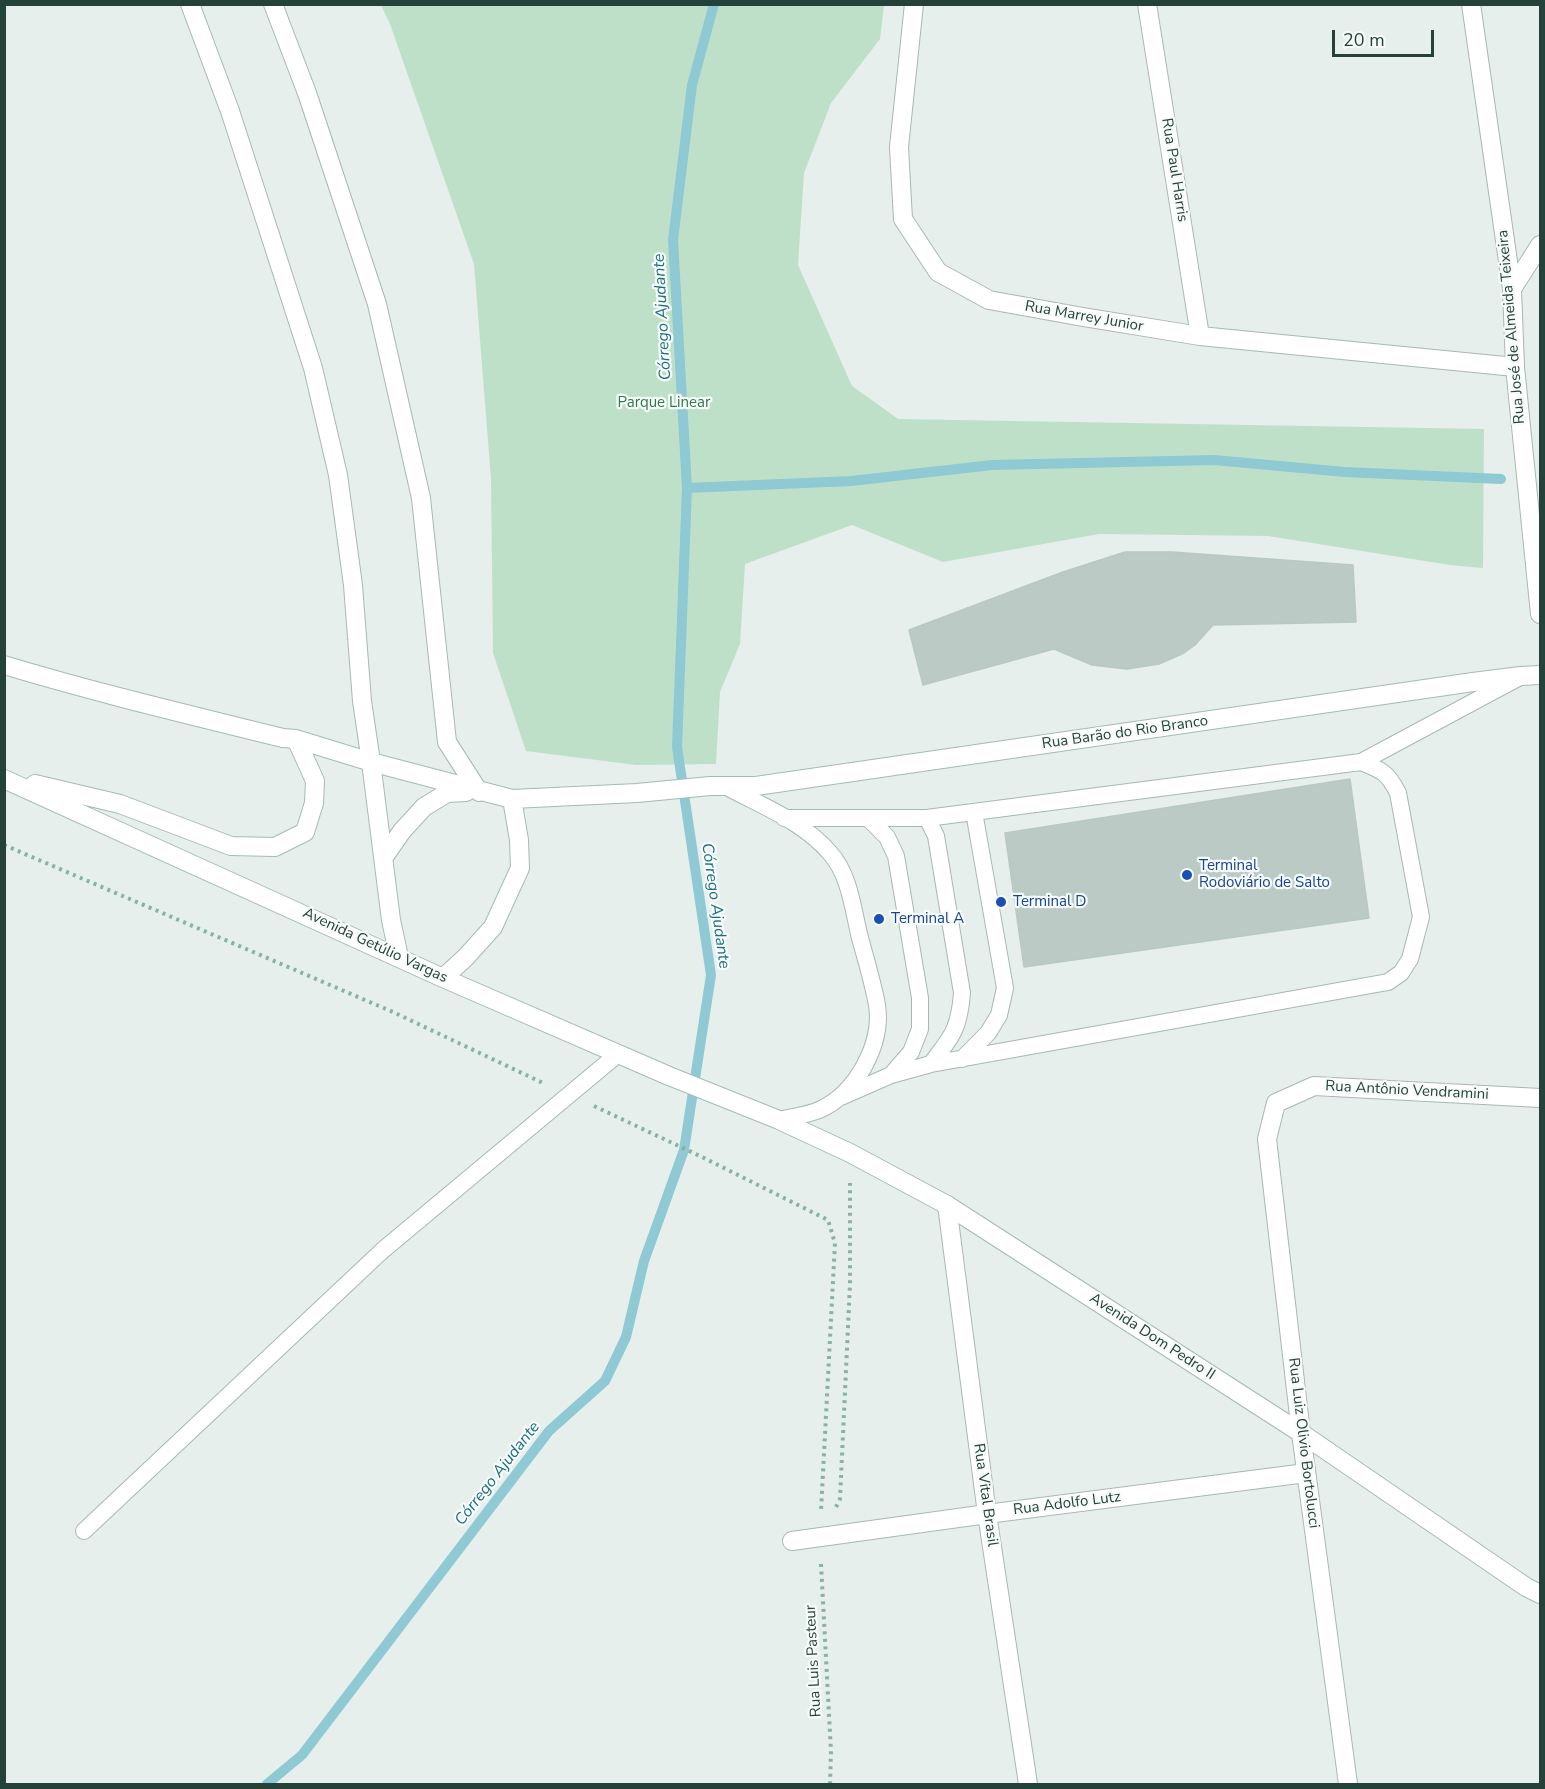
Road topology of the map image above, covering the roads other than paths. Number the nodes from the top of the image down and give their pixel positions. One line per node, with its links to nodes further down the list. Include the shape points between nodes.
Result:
1 (190, 4): 15 (street, via 230,111 314,368 338,475)
2 (273, 4): 19 (street, via 377,304 421,498 447,742)
3 (914, 4): 8 (street, Rua Marrey Junior, via 899,147 903,219 938,272 989,300)
4 (1147, 4): 8 (street, Rua Paul Harris)
5 (1471, 4): 7 (street, Rua José de Almeida Teixeira)
6 (1540, 245): 7 (street)
7 (1512, 289): 9 (street, Rua José de Almeida Teixeira)
8 (1200, 336): 9 (street, Rua Marrey Junior)
9 (1515, 367): 10 (street, Rua José de Almeida Teixeira)
10 (1540, 614)
11 (4, 665): 14 (street)
12 (1540, 675): 13 (street, Rua Barão do Rio Branco)
13 (1521, 676): 16 (lane); 18 (street, Rua Barão do Rio Branco, via 779,783)
14 (296, 739): 15 (street); 17 (street, via 315,781 314,803 305,832 275,847 231,846 120,804)
15 (371, 762): 19 (street); 25 (street)
16 (1361, 762): 21 (lane); 29 (lane, via 1390,777 1398,793 1421,917 1410,958 1401,973 1388,982)
17 (4, 778): 26 (street, Avenida Getúlio Vargas)
18 (718, 786): 20 (street); 22 (lane)
19 (479, 792): 20 (street); 25 (street, via 447,793 424,807)
20 (512, 799): 27 (street, via 520,868 493,927)
21 (974, 812): 24 (lane); 29 (lane, via 1005,988 999,1015 988,1033)
22 (784, 818): 23 (lane); 32 (lane, via 812,835 845,876 877,1006 877,1034 872,1052)
23 (868, 818): 24 (lane); 31 (lane, via 887,837 896,856 920,998 920,1029 911,1052)
24 (927, 818): 30 (lane, via 936,836 963,993 954,1034)
25 (384, 857): 26 (street)
26 (399, 957): 27 (street, Avenida Getúlio Vargas)
27 (443, 978): 28 (street, Avenida Getúlio Vargas)
28 (618, 1054): 35 (street, Avenida Getúlio Vargas); 41 (lane, via 383,1250)
29 (962, 1059): 30 (lane)
30 (931, 1064): 31 (lane)
31 (891, 1075): 32 (lane)
32 (841, 1098): 36 (lane, via 818,1110)
33 (1540, 1098): 34 (street, Rua Antônio Vendramini, via 1314,1086)
34 (1276, 1103): 38 (street, Rua Luiz Olivio Bortolucci, via 1266,1139)
35 (748, 1108): 36 (street, Avenida Dom Pedro II)
36 (779, 1120): 37 (street, Avenida Dom Pedro II)
37 (947, 1205): 38 (street, Avenida Dom Pedro II); 40 (street, Rua Vital Brasil)
38 (1301, 1433): 39 (street, Rua Luiz Olivio Bortolucci); 43 (street, Avenida Dom Pedro II)
39 (1306, 1473): 40 (street, Rua Adolfo Lutz); 45 (street, Rua Luiz Olivio Bortolucci)
40 (987, 1514): 42 (street, Rua Adolfo Lutz); 44 (street, Rua Vital Brasil)
41 (84, 1531)
42 (792, 1541)
43 (1540, 1594)
44 (1028, 1785)
45 (1348, 1785)

